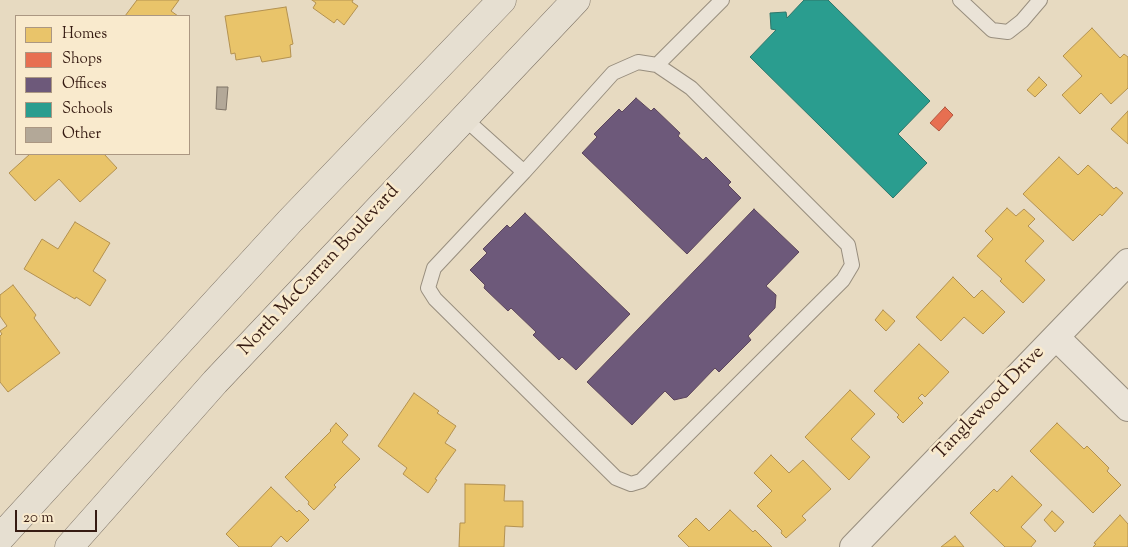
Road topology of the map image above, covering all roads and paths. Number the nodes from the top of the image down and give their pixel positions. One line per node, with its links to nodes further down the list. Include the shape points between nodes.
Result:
1 (502, 0): 12 (main road, via 290,221)
2 (576, 0): 7 (main road, North McCarran Boulevard)
3 (722, 0): 6 (lane)
4 (960, 0): 5 (lane, via 992,30 1008,32)
5 (1040, 0)
6 (657, 65): 8 (lane, via 638,62 613,73); 8 (lane, via 691,88 848,245 852,265 843,280 641,481 631,484 616,478 435,300 428,288 434,268)
7 (464, 118): 8 (lane); 13 (main road, North McCarran Boulevard, via 215,382)
8 (524, 172)
9 (1128, 262): 10 (street, Tanglewood Drive)
10 (1056, 337): 11 (street); 14 (street, Tanglewood Drive)
11 (1128, 408)
12 (0, 538)
13 (69, 547)
14 (853, 547)

